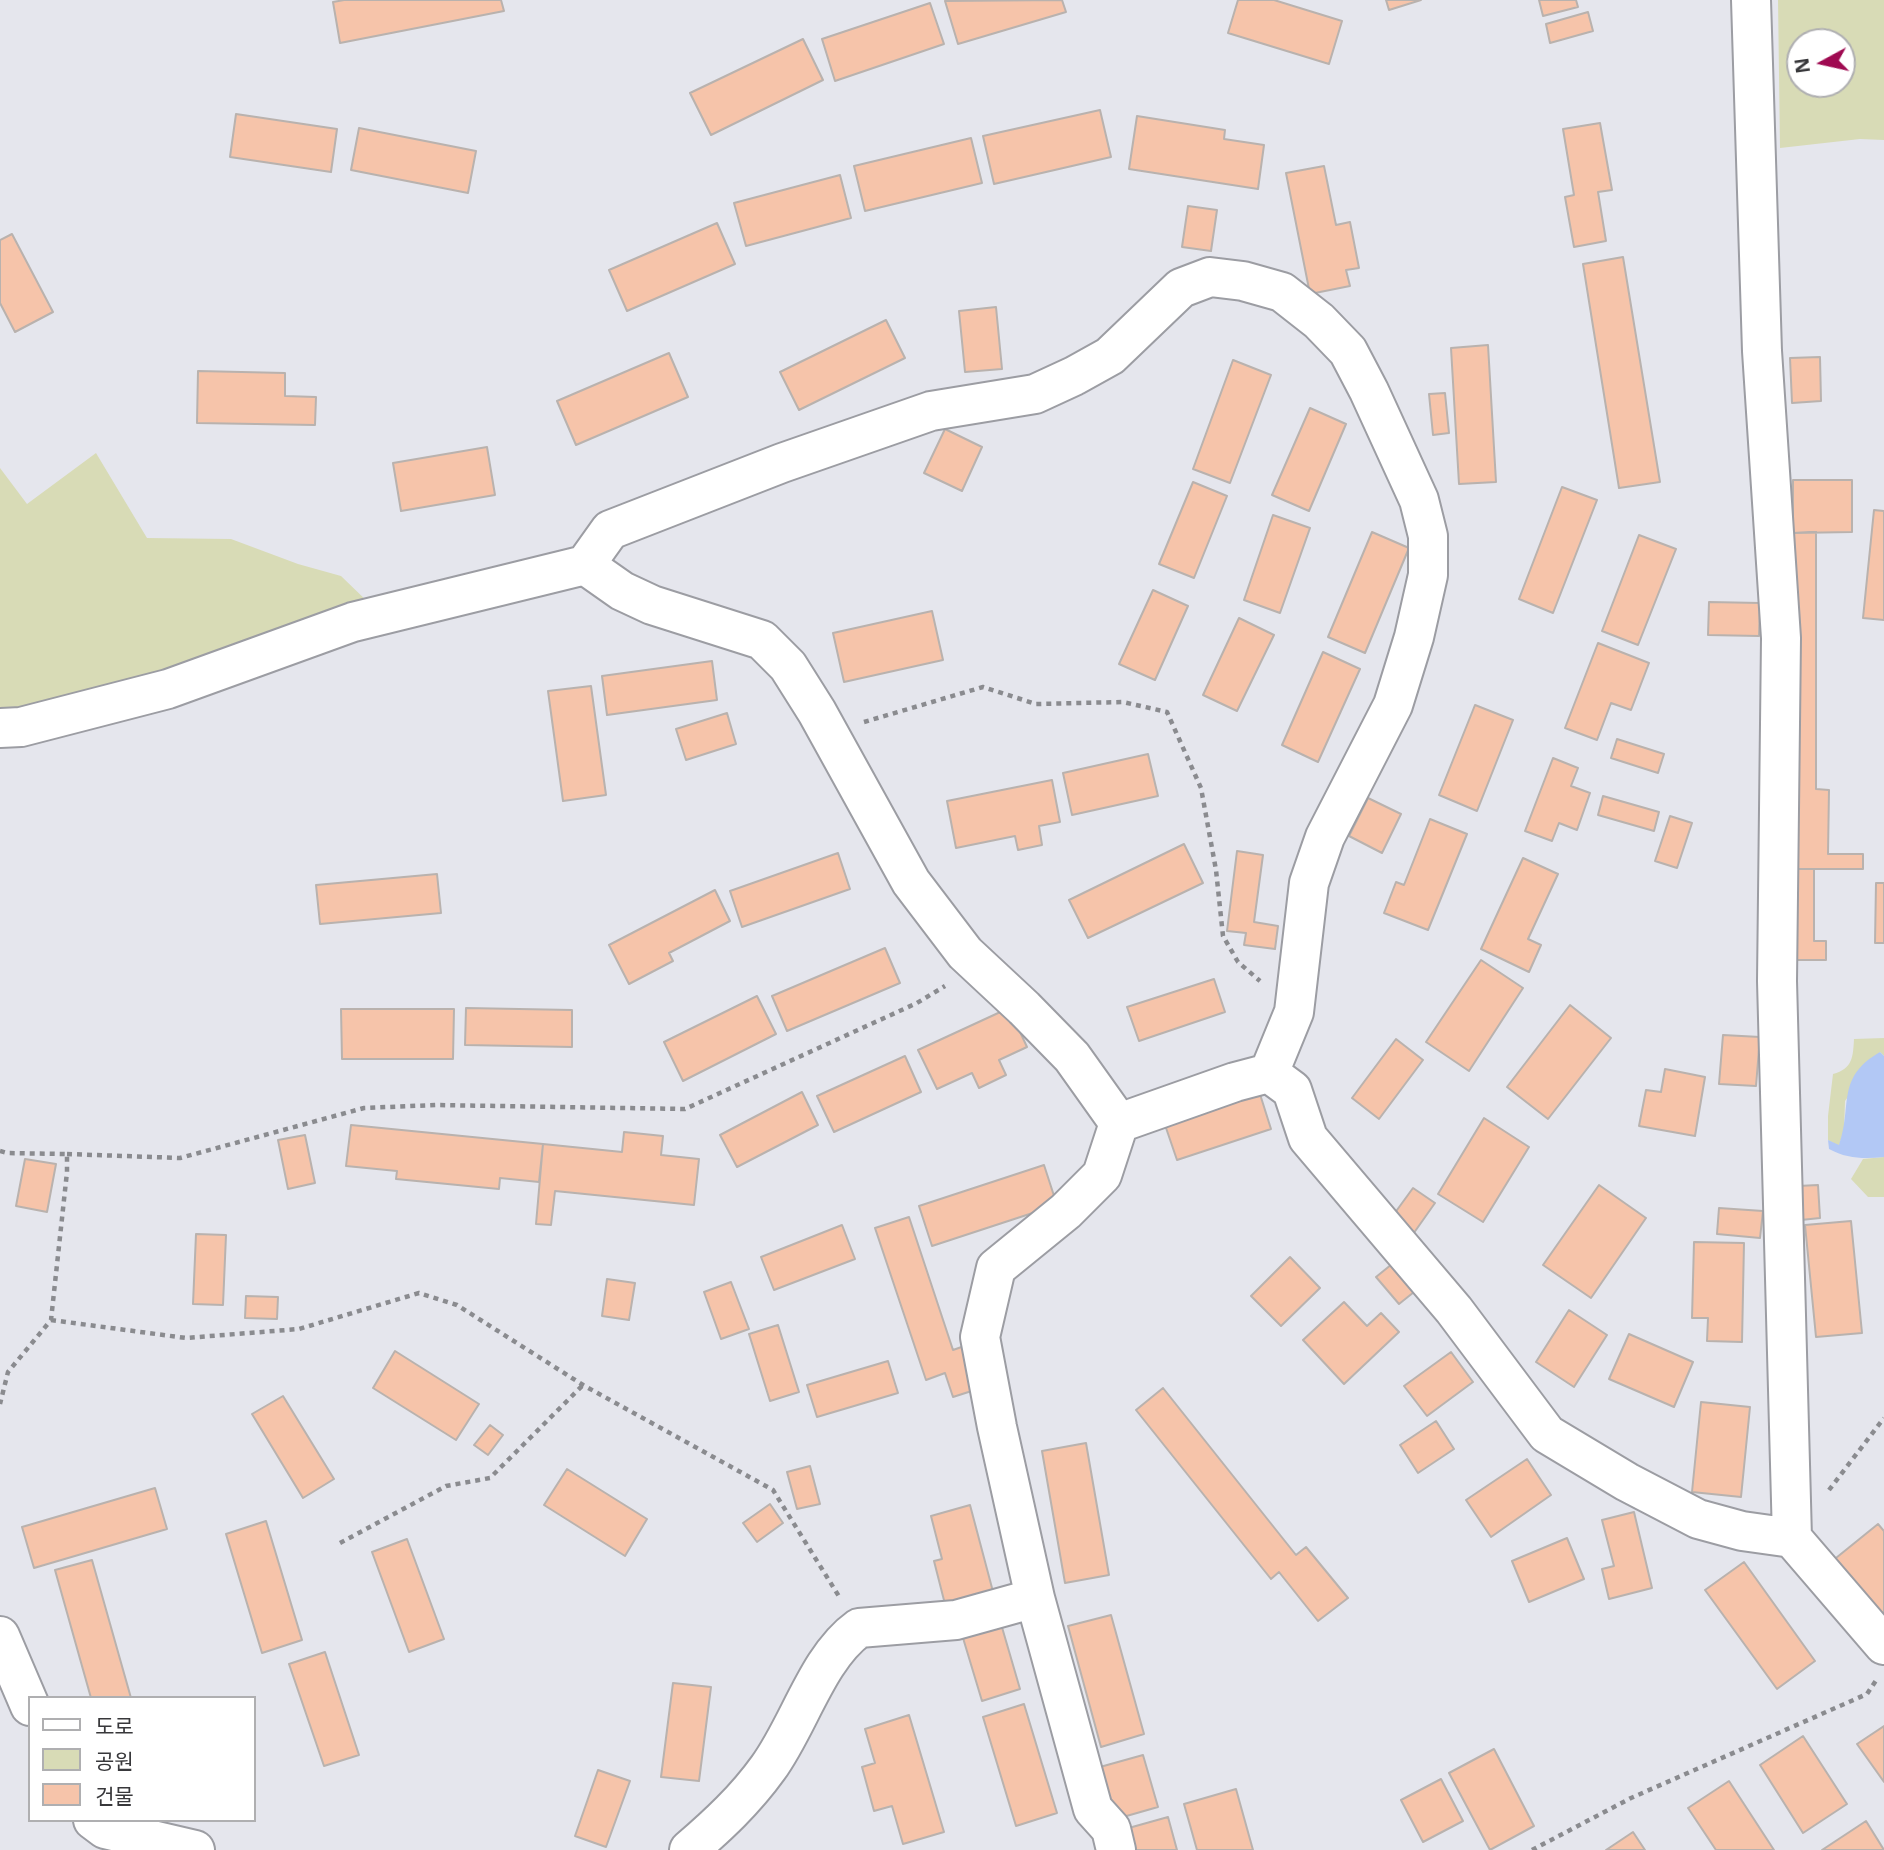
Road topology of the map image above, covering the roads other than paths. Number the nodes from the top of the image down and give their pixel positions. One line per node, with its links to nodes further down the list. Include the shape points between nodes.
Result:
1 (1751, 0): 6 (street, via 1762,351 1780,638 1777,981)
2 (585, 565): 3 (street, via 353,622 168,688 21,727); 4 (street, via 610,530 757,473 931,411 1035,394 1074,376 1110,356 1181,288 1210,277 1282,292 1348,351 1419,500 1428,536 1428,575 1393,705 1325,837 1309,883 1294,1012); 5 (street, via 652,606 762,640 788,666 911,882 965,953 1072,1057)
3 (0, 728)
4 (1269, 1073): 5 (street); 6 (street, via 1292,1090 1308,1138 1454,1310 1547,1434 1698,1519)
5 (1119, 1123): 7 (street, via 1102,1175 996,1268 981,1337)
6 (1792, 1538): 9 (street)
7 (1035, 1598): 13 (street, via 956,1620 859,1628 846,1637 827,1662 769,1768 733,1811); 14 (street, via 1093,1809 1111,1829)
8 (0, 1636): 10 (street)
9 (1884, 1645)
10 (28, 1701)
11 (114, 1834): 12 (street)
12 (195, 1850)
13 (689, 1850)
14 (1116, 1850)

